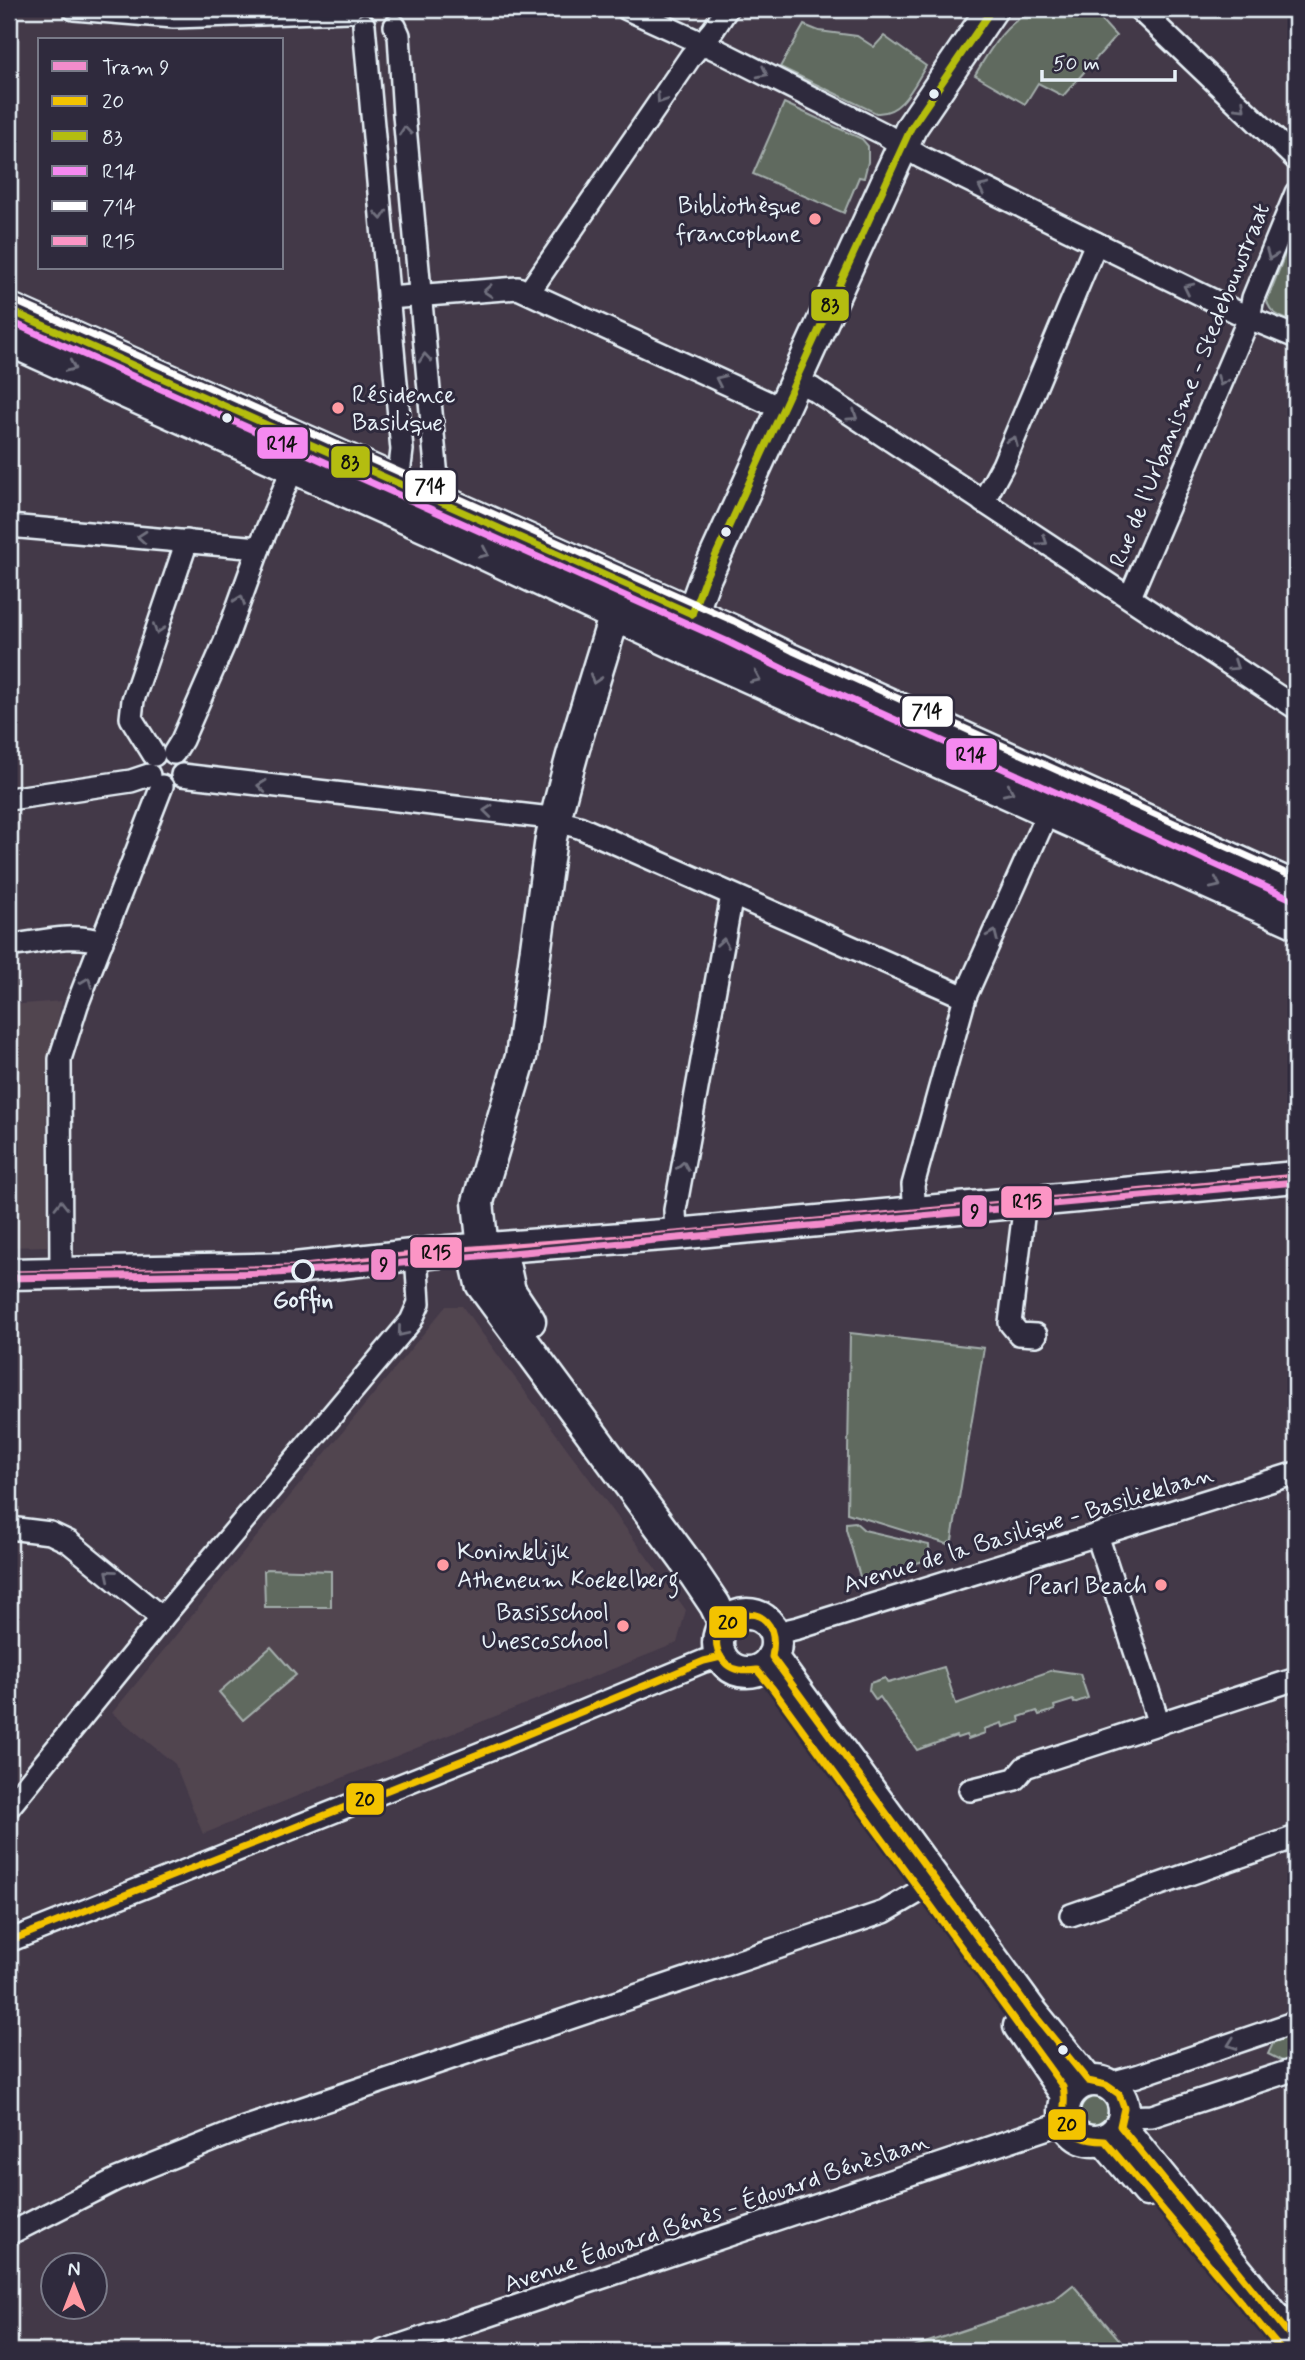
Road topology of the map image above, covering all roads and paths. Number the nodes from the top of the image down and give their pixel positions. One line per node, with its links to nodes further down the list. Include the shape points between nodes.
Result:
1 (74, 9): 6 (street, via 174,17)
2 (627, 9): 8 (street)
3 (727, 9): 8 (street)
4 (992, 9): 9 (street, via 915,121)
5 (1139, 9): 10 (street, one-way to 10)
6 (353, 15): 7 (street, via 375,30 387,30); 15 (street, one-way to 15)
7 (400, 18): 14 (street, one-way to 7)
8 (701, 43): 9 (street, one-way to 9); 13 (street, one-way to 13)
9 (904, 145): 12 (street, one-way to 9); 20 (street)
10 (1296, 159)
11 (1296, 192): 17 (street, Rue de l'Urbanisme - Stedebouwstraat, one-way to 17)
12 (1096, 243): 17 (street, one-way to 12); 24 (street, one-way to 12, via 1003,465)
13 (529, 292): 14 (street, one-way to 14, via 518,288); 21 (street, one-way to 13)
14 (420, 295): 15 (street); 25 (street, one-way to 14, via 437,478)
15 (388, 298): 23 (street, via 402,450)
16 (9, 310): 22 (main road)
17 (1249, 318): 18 (street); 29 (street, Rue de l'Urbanisme - Stedebouwstraat, one-way to 29)
18 (1296, 337)
19 (9, 339): 22 (main road, one-way to 22)
20 (795, 380): 21 (street); 24 (street, one-way to 24)
21 (782, 409): 31 (street)
22 (299, 454): 23 (main road); 28 (street)
23 (392, 496): 25 (main road)
24 (983, 502): 29 (street, one-way to 29)
25 (428, 512): 30 (main road, one-way to 30); 31 (main road)
26 (9, 526): 27 (street, one-way to 26)
27 (187, 541): 28 (street); 34 (street, one-way to 34, via 131,718)
28 (258, 548): 34 (street, one-way to 28, via 182,740 225,642)
29 (1130, 597): 33 (street, one-way to 33)
30 (615, 614): 31 (street); 32 (main road); 37 (street, one-way to 37)
31 (692, 614): 32 (street); 38 (main road)
32 (694, 651): 36 (main road, one-way to 36)
33 (1296, 708)
34 (160, 767): 35 (street, via 131,781); 37 (street, one-way to 34, via 182,775 176,783); 41 (street)
35 (9, 799)
36 (1049, 809): 40 (main road, one-way to 40); 43 (street, one-way to 36)
37 (555, 821): 39 (street, via 579,827); 48 (street, via 521,1057 478,1202)
38 (1296, 889)
39 (732, 895): 43 (street); 47 (street, one-way to 39, via 675,1210)
40 (1296, 921)
41 (102, 942): 42 (street, via 72,937); 51 (street, one-way to 41, via 60,1059)
42 (9, 946)
43 (965, 997): 46 (street, via 912,1185)
44 (1296, 1177): 45 (street)
45 (1025, 1202): 46 (street); 53 (street, via 1010,1323 1019,1334)
46 (915, 1213): 47 (street)
47 (676, 1234): 48 (street)
48 (494, 1254): 49 (street); 50 (street); 58 (street, via 481,1284 715,1605)
49 (417, 1269): 50 (street, via 246,1281); 57 (street, one-way to 57, via 419,1303 411,1321)
50 (210, 1270): 51 (street)
51 (61, 1273): 52 (street)
52 (9, 1274)
53 (1036, 1335)
54 (1296, 1473): 56 (street, Avenue de la Basilique - Basilieklaan)
55 (9, 1528): 57 (street, one-way to 55, via 69,1542 50,1533)
56 (1097, 1535): 59 (street, Avenue de la Basilique - Basilieklaan, via 785,1631); 62 (street)
57 (162, 1618): 64 (street)
58 (733, 1619): 59 (street, via 751,1614 761,1617); 60 (street, via 718,1636)
59 (768, 1653): 60 (street, via 749,1672 733,1669); 66 (street)
60 (721, 1657): 68 (street)
61 (1296, 1679): 62 (street)
62 (1159, 1724): 63 (street, via 1025,1767 1015,1779)
63 (970, 1790)
64 (9, 1807)
65 (1296, 1837): 67 (street)
66 (929, 1886): 71 (street, via 1032,2012); 73 (street, via 884,1912 244,2128 117,2179)
67 (1071, 1915)
68 (9, 1941)
69 (1296, 2022): 71 (street, Avenue Édouard Bénès - Édouard Bénèslaan, one-way to 71)
70 (1296, 2069): 72 (street)
71 (1082, 2096): 72 (street, via 1114,2088 1124,2107); 72 (street, via 1080,2137 1088,2141); 75 (street, Avenue Édouard Bénès - Édouard Bénèslaan)
72 (1116, 2128): 74 (street); 76 (street)
73 (9, 2234)
74 (1296, 2343)
75 (383, 2351)
76 (1282, 2351)

